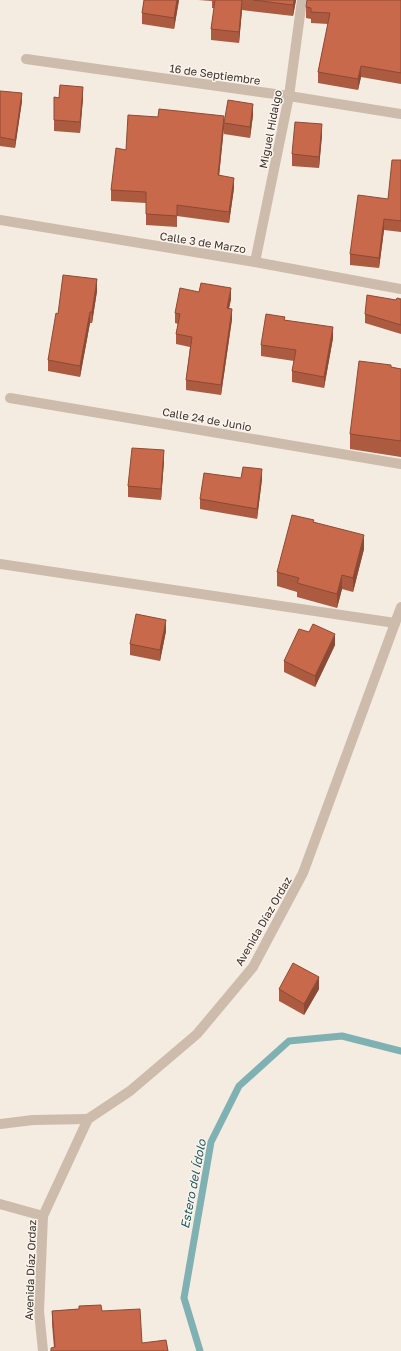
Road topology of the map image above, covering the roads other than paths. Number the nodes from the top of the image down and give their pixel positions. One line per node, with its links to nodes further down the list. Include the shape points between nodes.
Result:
1 (302, 0): 3 (street, Miguel Hidalgo)
2 (26, 59): 3 (street, 16 de Septiembre)
3 (289, 96): 4 (street, 16 de Septiembre); 6 (street, Miguel Hidalgo)
4 (401, 114)
5 (0, 220): 6 (street, Calle 3 de Marzo)
6 (255, 262): 7 (street, Calle 3 de Marzo)
7 (401, 289)
8 (10, 398): 9 (street, Calle 24 de Junio)
9 (401, 464)
10 (0, 564): 12 (street)
11 (401, 607): 12 (street, Avenida Díaz Ordaz)
12 (395, 623): 13 (street, Avenida Díaz Ordaz, via 303,873 253,967 197,1034 130,1091)
13 (88, 1119): 14 (street, via 33,1120); 16 (street, Avenida Díaz Ordaz)
14 (0, 1124)
15 (0, 1204): 16 (street)
16 (43, 1216): 17 (street, Avenida Díaz Ordaz, via 39,1311)
17 (43, 1351)

